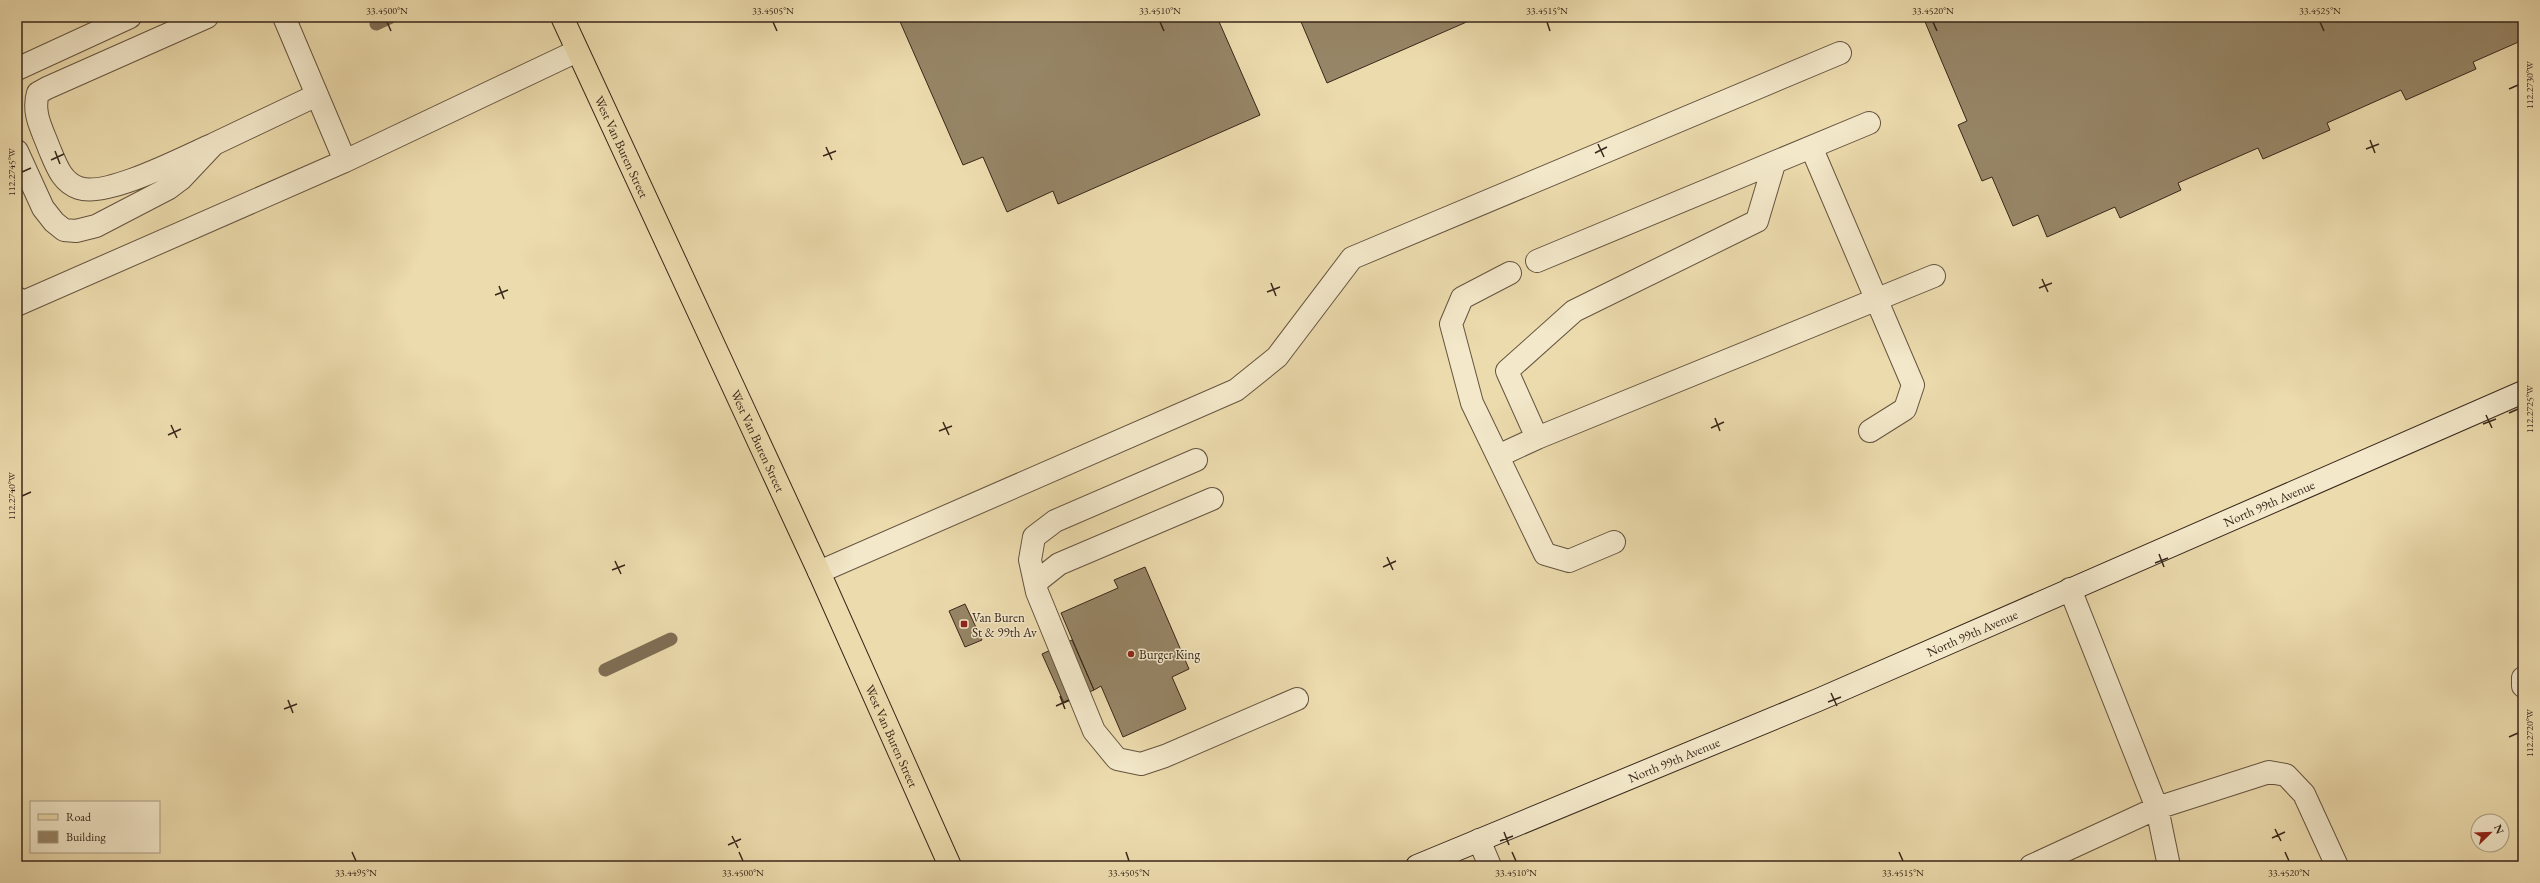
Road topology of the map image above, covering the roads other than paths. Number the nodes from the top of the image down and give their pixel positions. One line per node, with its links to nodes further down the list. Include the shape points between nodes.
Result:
1 (130, 17): 7 (main road)
2 (207, 17): 10 (main road, via 47,88 38,94 34,106 58,169 66,180 79,188 93,190 123,183)
3 (284, 17): 8 (main road)
4 (562, 17): 5 (main road, West Van Buren Street)
5 (578, 51): 13 (main road); 27 (main road, West Van Buren Street)
6 (1840, 53): 27 (main road, via 1352,258 1277,357 1236,390)
7 (17, 69)
8 (317, 95): 10 (main road); 13 (main road)
9 (1869, 123): 11 (main road)
10 (214, 144): 12 (main road, via 169,188 96,226 76,231 64,230 43,208)
11 (1812, 149): 14 (main road); 19 (main road)
12 (17, 151)
13 (345, 161): 18 (main road, via 19,304)
14 (1774, 164): 15 (main road, via 1752,170); 22 (main road, via 1757,221 1574,311 1507,371)
15 (1537, 261)
16 (1510, 272): 23 (main road, via 1462,298 1451,324 1472,402)
17 (1934, 276): 19 (main road)
18 (17, 298)
19 (1876, 299): 21 (main road, via 1913,385 1905,408); 22 (main road)
20 (2523, 392): 29 (main road, North 99th Avenue)
21 (1870, 431)
22 (1537, 438): 23 (main road)
23 (1498, 456): 26 (main road, via 1545,554 1569,561)
24 (1196, 460): 28 (main road, via 1055,520 1034,537 1030,560)
25 (1212, 499): 28 (main road, via 1059,564)
26 (1614, 542)
27 (819, 572): 35 (main road, West Van Buren Street)
28 (1035, 583): 32 (main road, via 1094,731 1117,759 1141,764 1166,756)
29 (2070, 589): 33 (main road); 34 (main road, North 99th Avenue, via 1818,700)
30 (2523, 678): 31 (main road)
31 (2523, 686)
32 (1297, 699)
33 (2157, 808): 38 (main road); 39 (main road); 40 (main road, via 2269,772 2286,775 2304,794)
34 (1479, 840): 36 (main road, North 99th Avenue); 37 (main road)
35 (950, 866)
36 (1417, 866)
37 (1490, 866)
38 (2031, 866)
39 (2169, 866)
40 (2337, 866)

